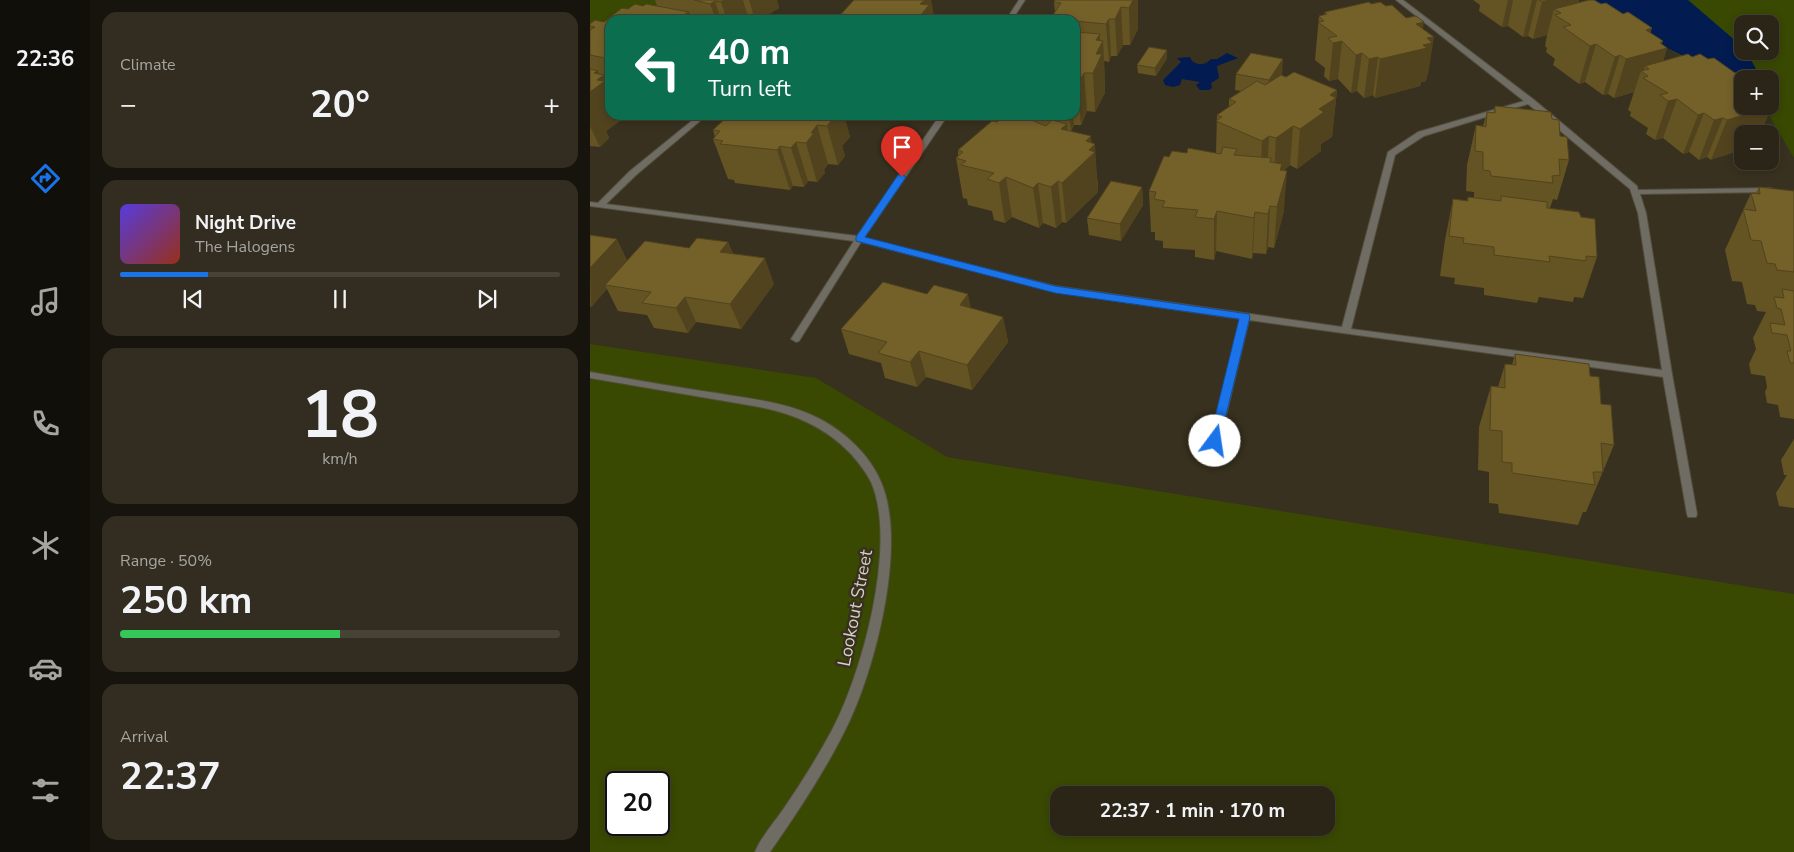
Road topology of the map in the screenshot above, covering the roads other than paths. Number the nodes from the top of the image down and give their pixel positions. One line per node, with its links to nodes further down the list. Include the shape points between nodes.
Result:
1 (1022, 0): 5 (street)
2 (1399, 0): 6 (street)
3 (858, 8): 4 (street)
4 (844, 15)
5 (1012, 15)
6 (1530, 102): 10 (street); 15 (street, via 1421,134 1390,154)
7 (697, 120): 12 (street)
8 (941, 120): 13 (street)
9 (1773, 189): 10 (street)
10 (1635, 192): 17 (street, via 1642,213)
11 (590, 204): 12 (street)
12 (600, 205): 13 (street)
13 (859, 239): 14 (street, via 1055,290); 16 (street)
14 (1245, 317): 15 (street); 19 (street)
15 (1346, 331): 17 (street)
16 (796, 339)
17 (1667, 374): 20 (street)
18 (590, 375): 21 (street, Lookout Street, via 753,403 801,415 843,441 856,453 876,483 882,505 885,562 873,627 857,686 821,763)
19 (1215, 441)
20 (1692, 514)
21 (762, 852)

